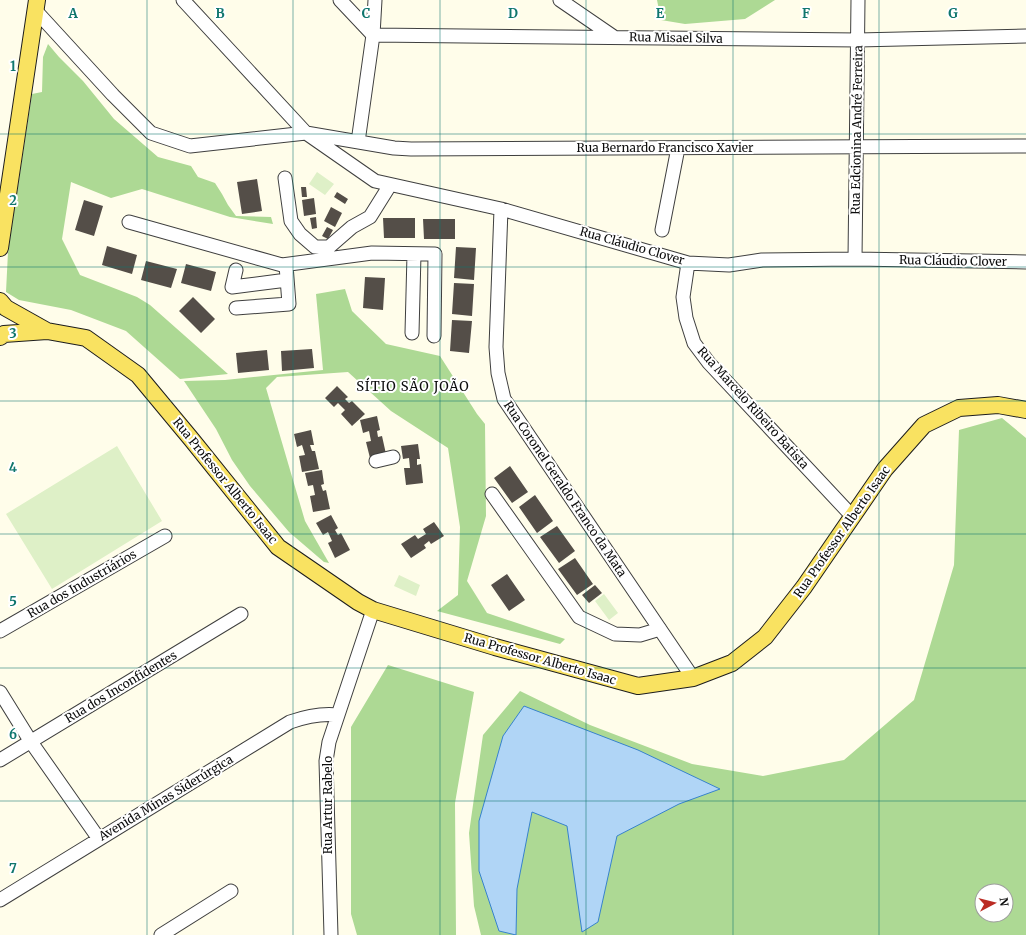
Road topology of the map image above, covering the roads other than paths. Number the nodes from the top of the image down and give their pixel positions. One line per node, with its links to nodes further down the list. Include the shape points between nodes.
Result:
1 (183, 0): 11 (street, Rua Cláudio Clover)
2 (340, 0): 7 (street)
3 (375, 0): 7 (street)
4 (560, 0): 9 (street)
5 (858, 0): 10 (street, Rua Edcionina André Ferreira)
6 (36, 5): 11 (street, Rua Bernardo Francisco Xavier, via 113,95 151,133 190,146); 21 (main road)
7 (373, 35): 9 (street, Rua Misael Silva); 12 (street)
8 (1026, 36): 10 (street, Rua Misael Silva)
9 (614, 37): 10 (street, Rua Misael Silva)
10 (858, 40): 14 (street, Rua Edcionina André Ferreira)
11 (306, 133): 12 (street, Rua Bernardo Francisco Xavier); 17 (street, Rua Cláudio Clover, via 375,181)
12 (358, 142): 15 (street, Rua Bernardo Francisco Xavier, via 411,149)
13 (1026, 146): 14 (street, Rua Bernardo Francisco Xavier)
14 (856, 147): 15 (street, Rua Bernardo Francisco Xavier); 24 (street, Rua Edcionina André Ferreira)
15 (678, 148): 20 (street)
16 (285, 178): 22 (street, via 291,221 300,234)
17 (390, 185): 18 (street, Rua Cláudio Clover); 22 (street, via 370,218 352,227)
18 (500, 209): 26 (street, Rua Cláudio Clover); 44 (street, Rua Coronel Geraldo Franco da Mata, via 496,347 504,399)
19 (129, 222): 27 (street)
20 (662, 230)
21 (0, 248)
22 (323, 253): 23 (street); 27 (street)
23 (414, 254): 33 (street); 34 (street, via 435,254)
24 (855, 259): 25 (street, Rua Cláudio Clover); 26 (street, Rua Cláudio Clover, via 762,260 729,265)
25 (1026, 262)
26 (688, 263): 40 (street, Rua Marcelo Ribeiro Batista, via 683,297 694,343 709,363)
27 (286, 265): 29 (street)
28 (236, 270): 29 (street, via 232,287)
29 (287, 280): 31 (street, via 289,304)
30 (0, 301): 32 (main road, via 6,308)
31 (236, 308)
32 (47, 331): 35 (main road, via 4,334); 42 (main road, Rua Professor Alberto Isaac, via 86,338 138,375 278,547)
33 (412, 333)
34 (434, 336)
35 (0, 337)
36 (1026, 410): 40 (main road, Rua Professor Alberto Isaac, via 998,405 959,408 924,425 885,469)
37 (393, 457): 38 (street)
38 (376, 461)
39 (492, 494): 44 (street, via 579,617 615,634 640,635)
40 (852, 516): 46 (main road, Rua Professor Alberto Isaac, via 765,637 732,663)
41 (165, 536): 45 (street, Rua dos Industriários)
42 (373, 610): 46 (main road, Rua Professor Alberto Isaac, via 638,686); 48 (street, Rua Artur Rabelo)
43 (241, 614): 49 (street, Rua dos Inconfidentes)
44 (660, 629): 46 (street, Rua Coronel Geraldo Franco da Mata)
45 (0, 631)
46 (693, 678)
47 (0, 692): 49 (street)
48 (338, 715): 51 (street, Avenida Minas Siderúrgica, via 323,714 290,722); 55 (street, Rua Artur Rabelo, via 326,761)
49 (31, 742): 50 (street, Rua dos Inconfidentes); 51 (street)
50 (0, 760)
51 (99, 839): 53 (street, Avenida Minas Siderúrgica)
52 (231, 891): 54 (street)
53 (0, 900)
54 (161, 935)
55 (331, 935)

